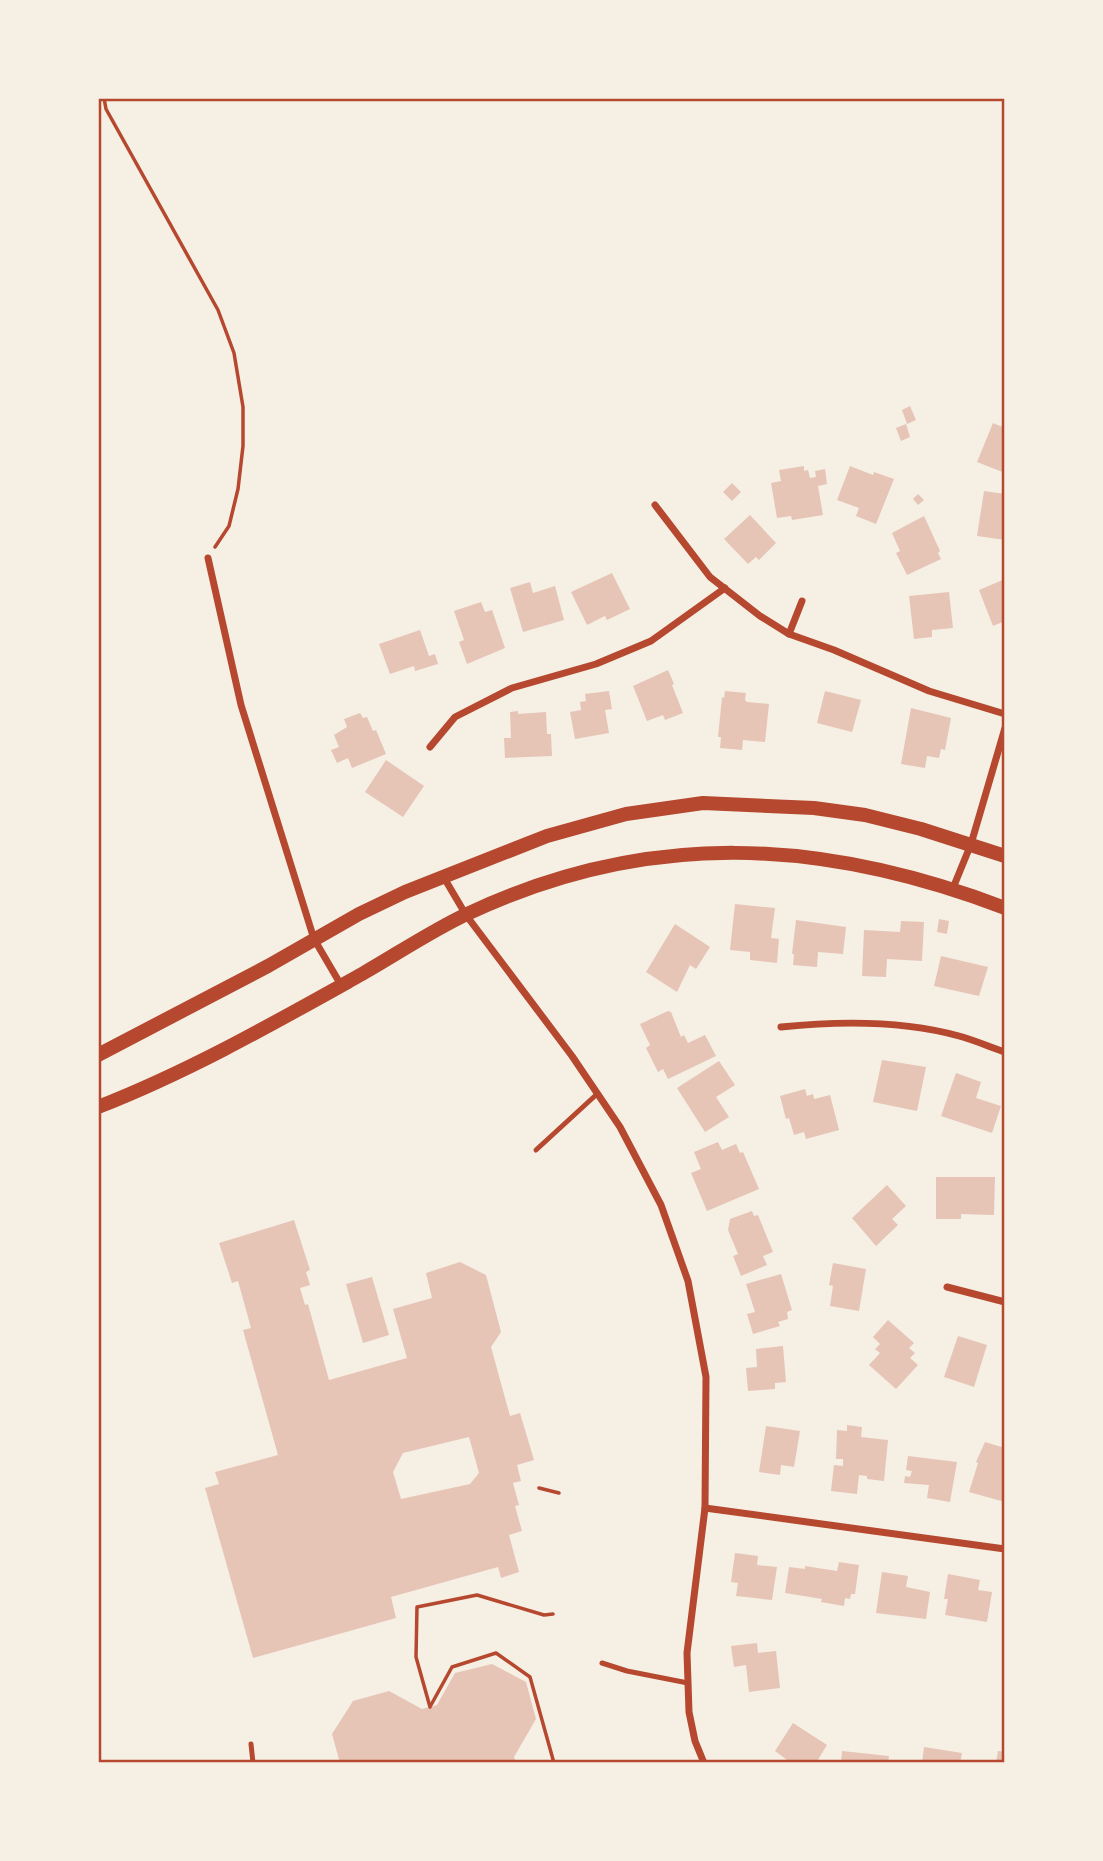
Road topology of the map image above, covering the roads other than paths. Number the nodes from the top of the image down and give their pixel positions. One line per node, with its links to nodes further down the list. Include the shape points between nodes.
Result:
1 (655, 505): 3 (street, via 710,577)
2 (208, 558): 15 (street, via 241,705)
3 (725, 588): 5 (street); 8 (street, via 651,641 596,664 513,688 455,717)
4 (802, 601): 5 (street)
5 (789, 634): 6 (street, via 929,691)
6 (1005, 713)
7 (1005, 728): 9 (street)
8 (430, 747)
9 (971, 844): 10 (main road); 11 (main road, via 865,815 704,803 626,814 560,832); 12 (street)
10 (1005, 856)
11 (442, 876): 14 (street); 15 (main road)
12 (953, 888): 13 (main road); 14 (main road, via 887,870 801,856 719,852 658,856 584,871)
13 (1005, 908)
14 (466, 915): 16 (main road); 20 (street)
15 (314, 940): 16 (street); 19 (main road)
16 (341, 985): 21 (main road, via 152,1086)
17 (781, 1027): 18 (street, via 832,1022 899,1026 958,1036)
18 (1005, 1052)
19 (98, 1055)
20 (597, 1094): 22 (lane); 25 (street, via 661,1205 688,1281 706,1377)
21 (98, 1107)
22 (536, 1150)
23 (947, 1287): 24 (street)
24 (1005, 1302)
25 (705, 1508): 26 (street); 28 (street, via 687,1653)
26 (1005, 1549)
27 (602, 1663): 28 (lane)
28 (688, 1682): 31 (street, via 689,1712)
29 (251, 1744): 30 (lane)
30 (253, 1763)
31 (704, 1763)

